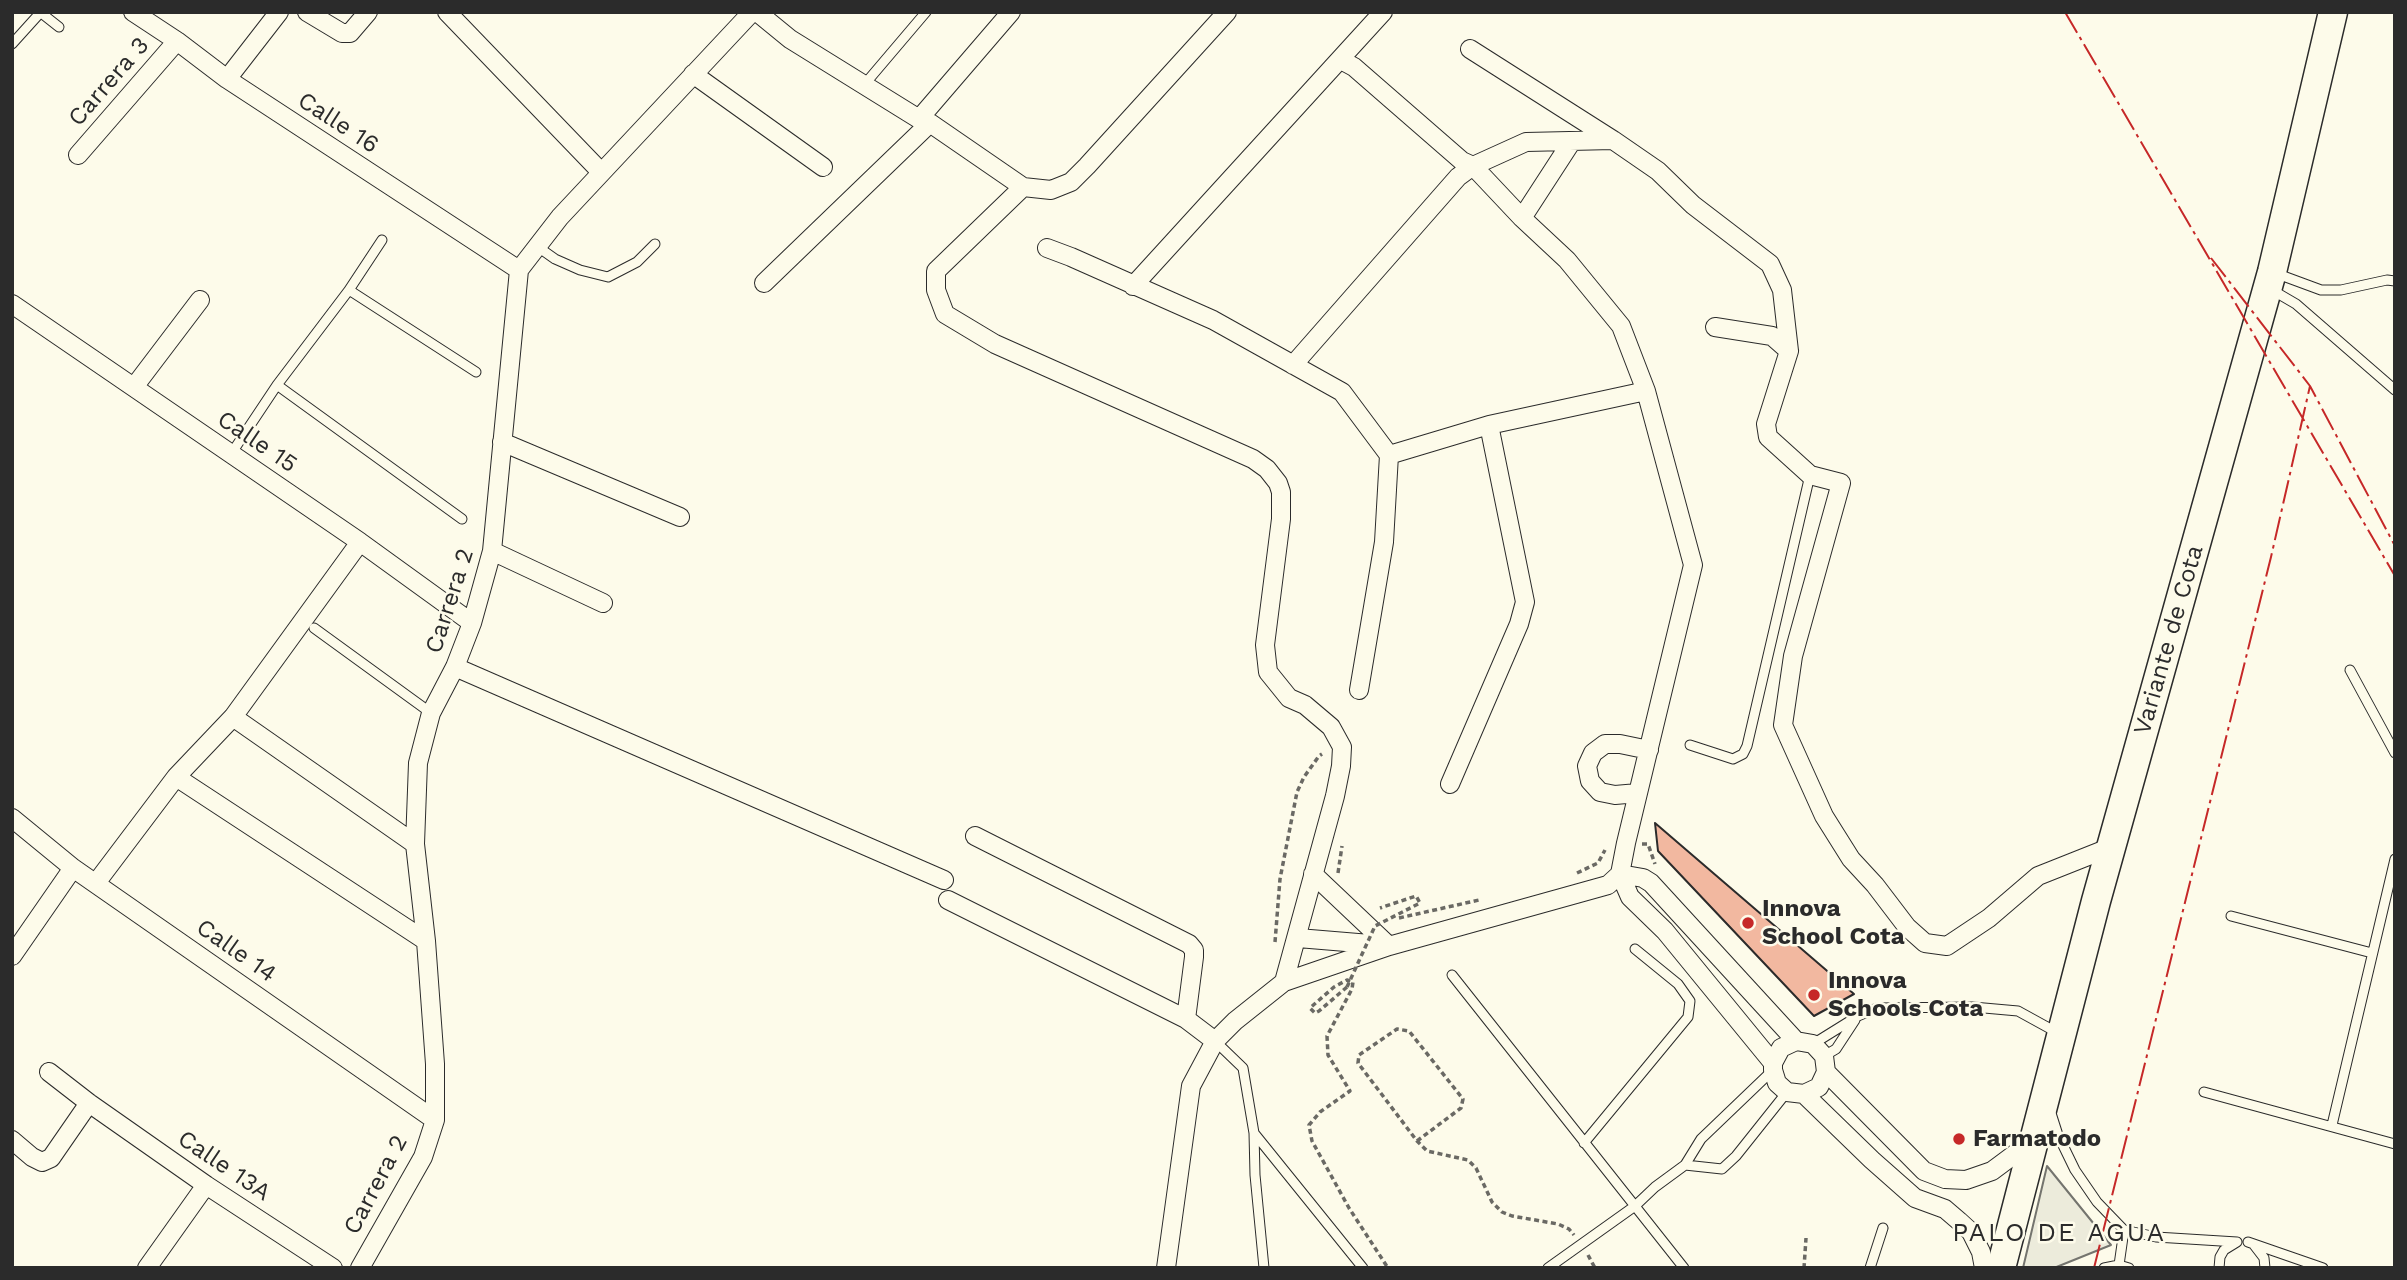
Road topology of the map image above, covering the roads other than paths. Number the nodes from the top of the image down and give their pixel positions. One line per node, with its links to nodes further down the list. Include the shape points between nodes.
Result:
1 (133, 12): 14 (street, Calle 16)
2 (279, 12): 19 (street)
3 (307, 12): 4 (street, via 342,33 350,33)
4 (368, 12)
5 (447, 12): 27 (street)
6 (754, 12): 18 (street); 20 (street)
7 (926, 12): 20 (lane)
8 (1011, 12): 21 (street)
9 (1227, 12): 28 (street, via 1071,182 1051,190)
10 (1383, 12): 17 (street)
11 (2333, 12): 35 (main road, Variante de Cota)
12 (40, 13): 13 (lane); 15 (lane)
13 (59, 27)
14 (177, 41): 19 (street, Calle 16); 24 (street, Carrera 3)
15 (12, 44)
16 (1470, 49): 22 (street)
17 (1341, 60): 25 (street, via 1462,162); 38 (street)
18 (693, 74): 26 (street); 27 (street)
19 (227, 79): 34 (street, Calle 16)
20 (864, 85): 21 (street)
21 (924, 121): 28 (street); 37 (street)
22 (1613, 140): 23 (street); 43 (street, via 1770,264 1782,290)
23 (1572, 141): 25 (street, via 1527,142); 29 (street)
24 (78, 155)
25 (1473, 166): 29 (street); 44 (street, via 1458,177)
26 (823, 167)
27 (601, 172): 32 (street)
28 (1023, 187): 80 (street, via 936,271 936,290 945,314 995,344 1253,459 1278,483 1281,519 1265,645 1268,673 1289,698 1331,727 1342,747 1335,796)
29 (1522, 218): 49 (street, via 1567,260 1621,326)
30 (382, 240): 39 (lane)
31 (655, 244): 32 (lane, via 637,262 608,277 580,270)
32 (538, 247): 34 (street)
33 (1047, 248): 38 (street)
34 (519, 270): 51 (street, Carrera 2)
35 (2269, 280): 36 (lane, via 2321,290); 48 (lane); 76 (main road, Variante de Cota)
36 (2395, 281)
37 (764, 283)
38 (1133, 286): 44 (street, via 1213,320)
39 (349, 290): 45 (lane); 46 (lane)
40 (200, 300): 47 (street)
41 (12, 304): 47 (street, Calle 15)
42 (1715, 327): 43 (street, via 1772,336)
43 (1789, 351): 54 (street, via 1766,424 1768,437)
44 (1293, 365): 53 (street, via 1342,392)
45 (476, 372)
46 (277, 385): 52 (lane); 56 (lane)
47 (134, 387): 52 (street, Calle 15)
48 (2395, 390)
49 (1646, 391): 50 (street); 68 (street, via 1693,565)
50 (1489, 425): 53 (street); 71 (street, via 1525,602)
51 (502, 442): 55 (street); 58 (street, Carrera 2)
52 (231, 454): 57 (street, Calle 15)
53 (1390, 455): 64 (street, via 1384,542)
54 (1810, 475): 67 (lane, via 1747,746 1733,760); 76 (street, via 1841,484 1793,656 1783,725 1824,816 1851,859 1907,927 1925,943 1947,946 2038,876)
55 (680, 517)
56 (462, 519)
57 (360, 542): 60 (street, Calle 15); 66 (street)
58 (492, 551): 59 (street); 60 (street, Carrera 2)
59 (603, 603)
60 (472, 623): 62 (street, Carrera 2)
61 (314, 628): 65 (lane)
62 (455, 667): 65 (street, Carrera 2); 81 (street)
63 (2350, 670): 69 (lane)
64 (1359, 690)
65 (431, 713): 75 (street, Carrera 2, via 418,763)
66 (233, 717): 70 (street); 75 (street)
67 (1690, 745)
68 (1648, 750): 72 (street); 72 (street, via 1605,744 1593,753 1587,766 1590,781 1600,792)
69 (2395, 753)
70 (176, 778): 82 (street); 86 (street)
71 (1450, 784)
72 (1638, 793): 79 (street, via 1618,841)
73 (12, 818): 78 (street, Calle 14)
74 (975, 836): 94 (street, via 1189,944 1194,957)
75 (415, 844): 86 (street, Carrera 2)
76 (2111, 847): 95 (main road, Variante de Cota)
77 (2395, 859): 89 (lane)
78 (73, 868): 82 (street, Calle 14); 90 (street)
79 (1613, 869): 87 (street, via 1608,885); 97 (street, via 1651,883); 98 (street, via 1630,897 1665,931)
80 (1313, 874): 85 (street); 87 (street)
81 (944, 880)
82 (96, 883): 104 (street, Calle 14)
83 (948, 900): 94 (street)
84 (2231, 916): 89 (lane)
85 (1298, 937): 87 (street); 92 (street)
86 (426, 941): 104 (street, Carrera 2)
87 (1388, 946): 92 (street)
88 (1635, 949): 109 (lane, via 1678,984 1690,1001 1688,1017)
89 (2372, 953): 105 (lane)
90 (12, 956)
91 (1451, 975): 109 (lane)
92 (1284, 982): 96 (street)
93 (1858, 1016): 95 (lane, via 1877,1008 1994,1008 2018,1011); 97 (lane); 97 (lane, via 1836,1049)
94 (1186, 1019): 96 (street)
95 (2062, 1036): 102 (main road, Variante de Cota)
96 (1215, 1041): 106 (lane, via 1243,1068); 122 (street, via 1191,1086)
97 (1815, 1053): 98 (street, via 1781,1048); 101 (street, via 1819,1087); 107 (street, via 1924,1171 1966,1180 1992,1171)
98 (1773, 1066): 101 (street, via 1777,1083); 111 (lane, via 1700,1139)
99 (49, 1072): 103 (street, Calle 13A)
100 (2204, 1092): 105 (lane)
101 (1796, 1093): 111 (lane, via 1721,1169); 128 (street, via 1915,1198 1945,1209 1959,1221 1971,1233)
102 (2046, 1098): 107 (main road, Variante de Cota); 115 (lane, via 2075,1170)
103 (89, 1103): 108 (street, via 51,1158 42,1162); 112 (street, Calle 13A)
104 (435, 1120): 121 (street, Carrera 2, via 423,1157)
105 (2332, 1125): 110 (lane)
106 (1254, 1133): 123 (lane); 124 (lane)
107 (2035, 1139): 129 (main road, Variante de Cota)
108 (12, 1140)
109 (1584, 1143): 113 (lane)
110 (2395, 1144)
111 (1685, 1165): 113 (lane)
112 (206, 1185): 119 (street); 120 (street, Calle 13A)
113 (1635, 1206): 125 (lane); 126 (lane)
114 (1883, 1228): 127 (lane)
115 (2124, 1230): 116 (lane, via 2156,1237); 118 (lane)
116 (2237, 1242): 117 (lane); 132 (lane, via 2224,1250)
117 (2248, 1242): 133 (lane, via 2261,1251); 134 (lane)
118 (2119, 1265): 130 (lane); 131 (lane)
119 (148, 1268)
120 (333, 1268)
121 (360, 1268)
122 (1166, 1268)
123 (1264, 1268)
124 (1363, 1268)
125 (1548, 1268)
126 (1684, 1268)
127 (1870, 1268)
128 (1984, 1268)
129 (2001, 1268)
130 (2104, 1268)
131 (2129, 1268)
132 (2219, 1268)
133 (2265, 1268)
134 (2323, 1268)

